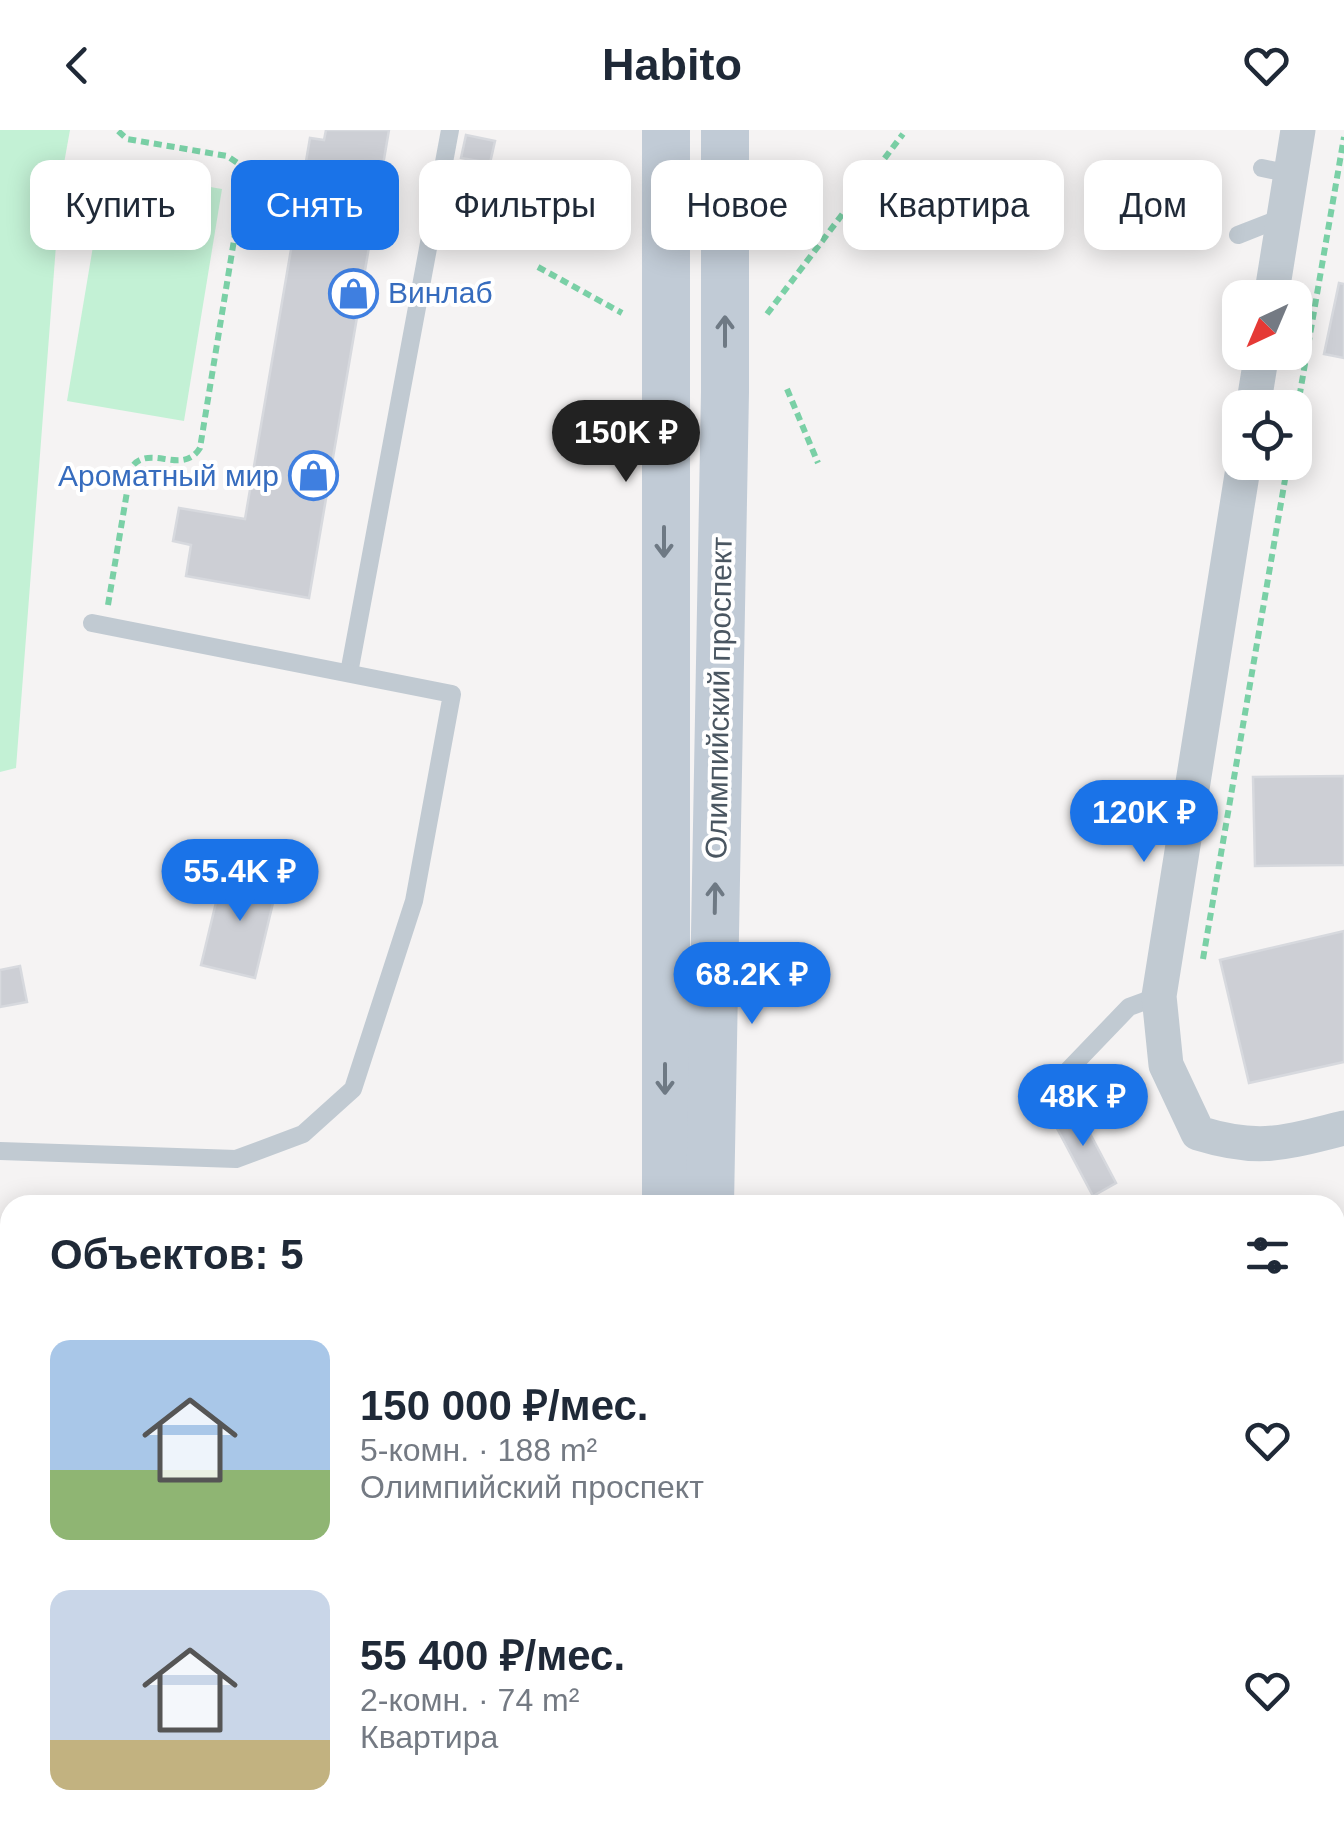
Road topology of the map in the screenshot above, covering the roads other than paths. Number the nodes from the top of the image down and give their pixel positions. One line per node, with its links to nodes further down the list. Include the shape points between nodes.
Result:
1 (450, 130): 10 (lane)
2 (666, 130): 15 (main road, Олимпийский проспект, one-way to 15)
3 (725, 130): 16 (main road, Олимпийский проспект, one-way to 3)
4 (1298, 130): 5 (street, via 1276,171)
5 (1284, 217): 6 (lane); 7 (street)
6 (1238, 236)
7 (1273, 280)
8 (1241, 480): 11 (street)
9 (98, 624): 10 (lane)
10 (349, 674): 14 (lane, via 452,694 414,901 353,1089 303,1134 236,1160)
11 (1159, 996): 12 (lane, via 1130,1006); 13 (street, via 1166,1065 1198,1133 1240,1146)
12 (1054, 1085)
13 (1344, 1128)
14 (0, 1151)
15 (666, 1195)
16 (710, 1195)

